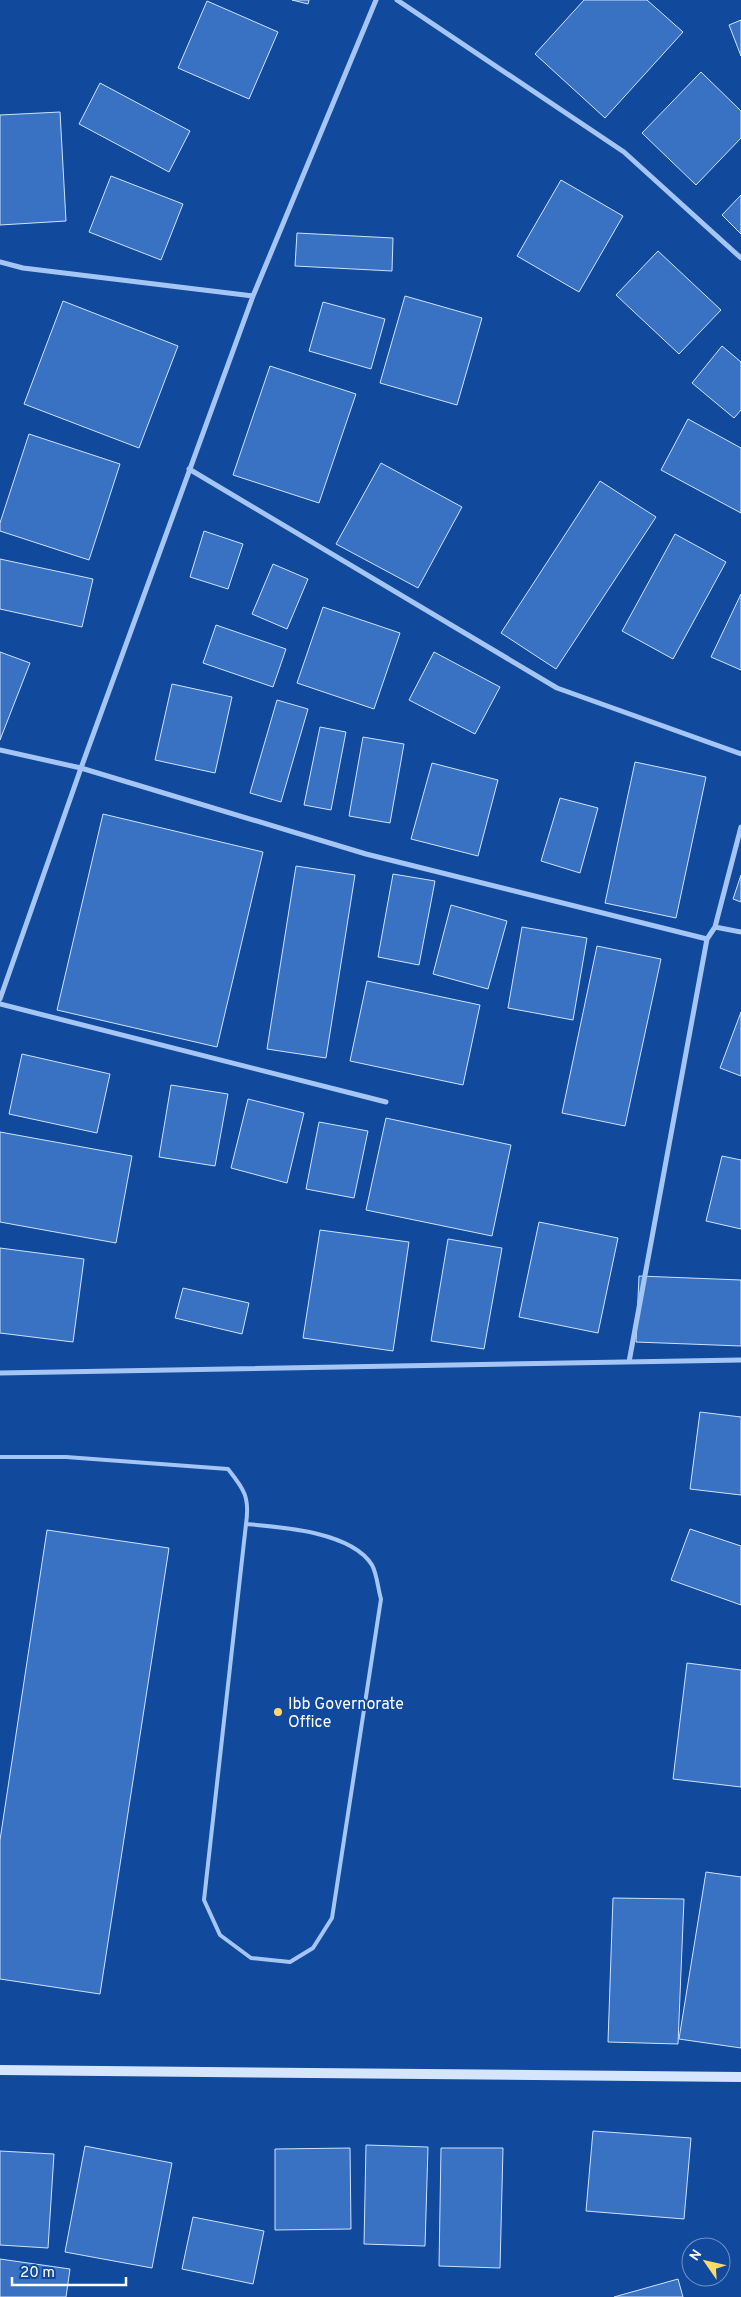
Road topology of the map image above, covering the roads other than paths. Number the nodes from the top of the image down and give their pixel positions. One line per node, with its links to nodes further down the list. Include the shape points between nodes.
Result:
1 (376, 0): 5 (street)
2 (397, 0): 3 (street, via 624,152)
3 (741, 258)
4 (0, 262): 5 (street, via 23,268)
5 (253, 296): 6 (street)
6 (189, 469): 8 (street, via 557,688); 9 (street)
7 (0, 750): 9 (street)
8 (741, 754)
9 (81, 768): 13 (street, via 366,854); 14 (street)
10 (741, 827): 11 (street)
11 (715, 927): 12 (street); 13 (street)
12 (741, 932)
13 (707, 939): 18 (street)
14 (0, 999)
15 (0, 1004): 16 (street)
16 (386, 1102)
17 (741, 1360): 18 (street)
18 (629, 1362): 19 (street)
19 (0, 1373)
20 (0, 1457): 21 (lane, via 66,1457 228,1469 242,1486 249,1505)
21 (246, 1524): 21 (lane, via 204,1900 220,1935 251,1958 290,1962 313,1948 332,1918 381,1599 372,1566 354,1547 302,1529)
22 (0, 2070): 23 (main road)
23 (741, 2077)

